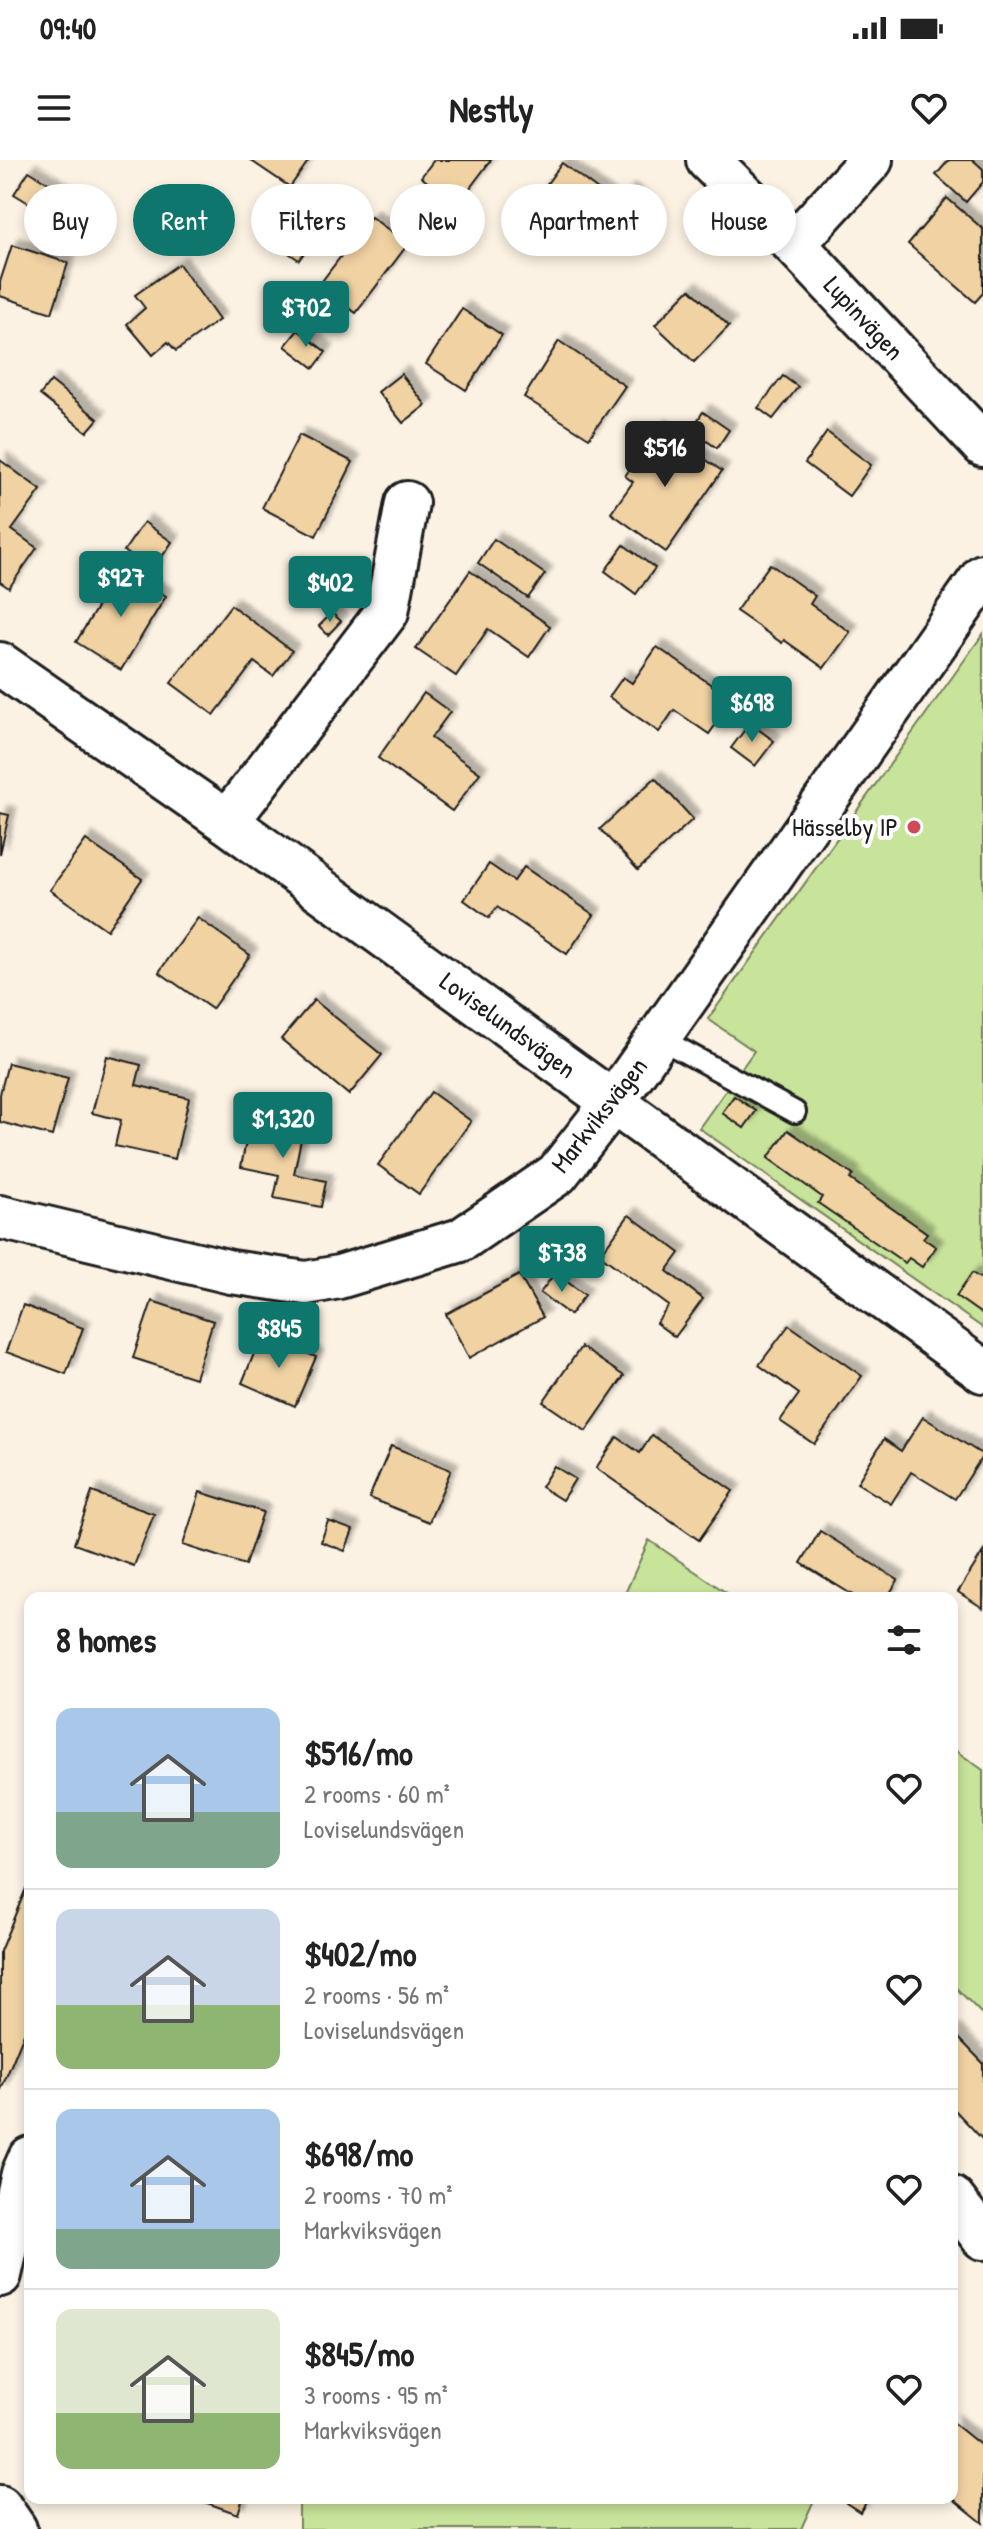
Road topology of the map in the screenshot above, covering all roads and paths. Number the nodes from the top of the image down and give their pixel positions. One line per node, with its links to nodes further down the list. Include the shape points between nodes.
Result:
1 (708, 160): 3 (street, Lupinvägen)
2 (871, 160): 4 (street)
3 (733, 184)
4 (796, 242)
5 (796, 246): 6 (street, Lupinvägen)
6 (983, 445)
7 (407, 503): 10 (street, via 387,612)
8 (983, 576): 11 (street, Markviksvägen)
9 (0, 664): 10 (street, Loviselundsvägen)
10 (227, 822): 12 (street, Loviselundsvägen)
11 (659, 1038): 12 (street, Markviksvägen); 13 (lane)
12 (614, 1101): 14 (street, Markviksvägen, via 557,1174 461,1240 317,1281 276,1281 231,1272); 15 (street, Loviselundsvägen)
13 (795, 1112)
14 (0, 1217)
15 (983, 1371)
16 (21, 2168): 19 (street)
17 (958, 2206): 18 (street)
18 (983, 2238)
19 (0, 2275)
20 (0, 2507): 21 (street)
21 (15, 2529)

